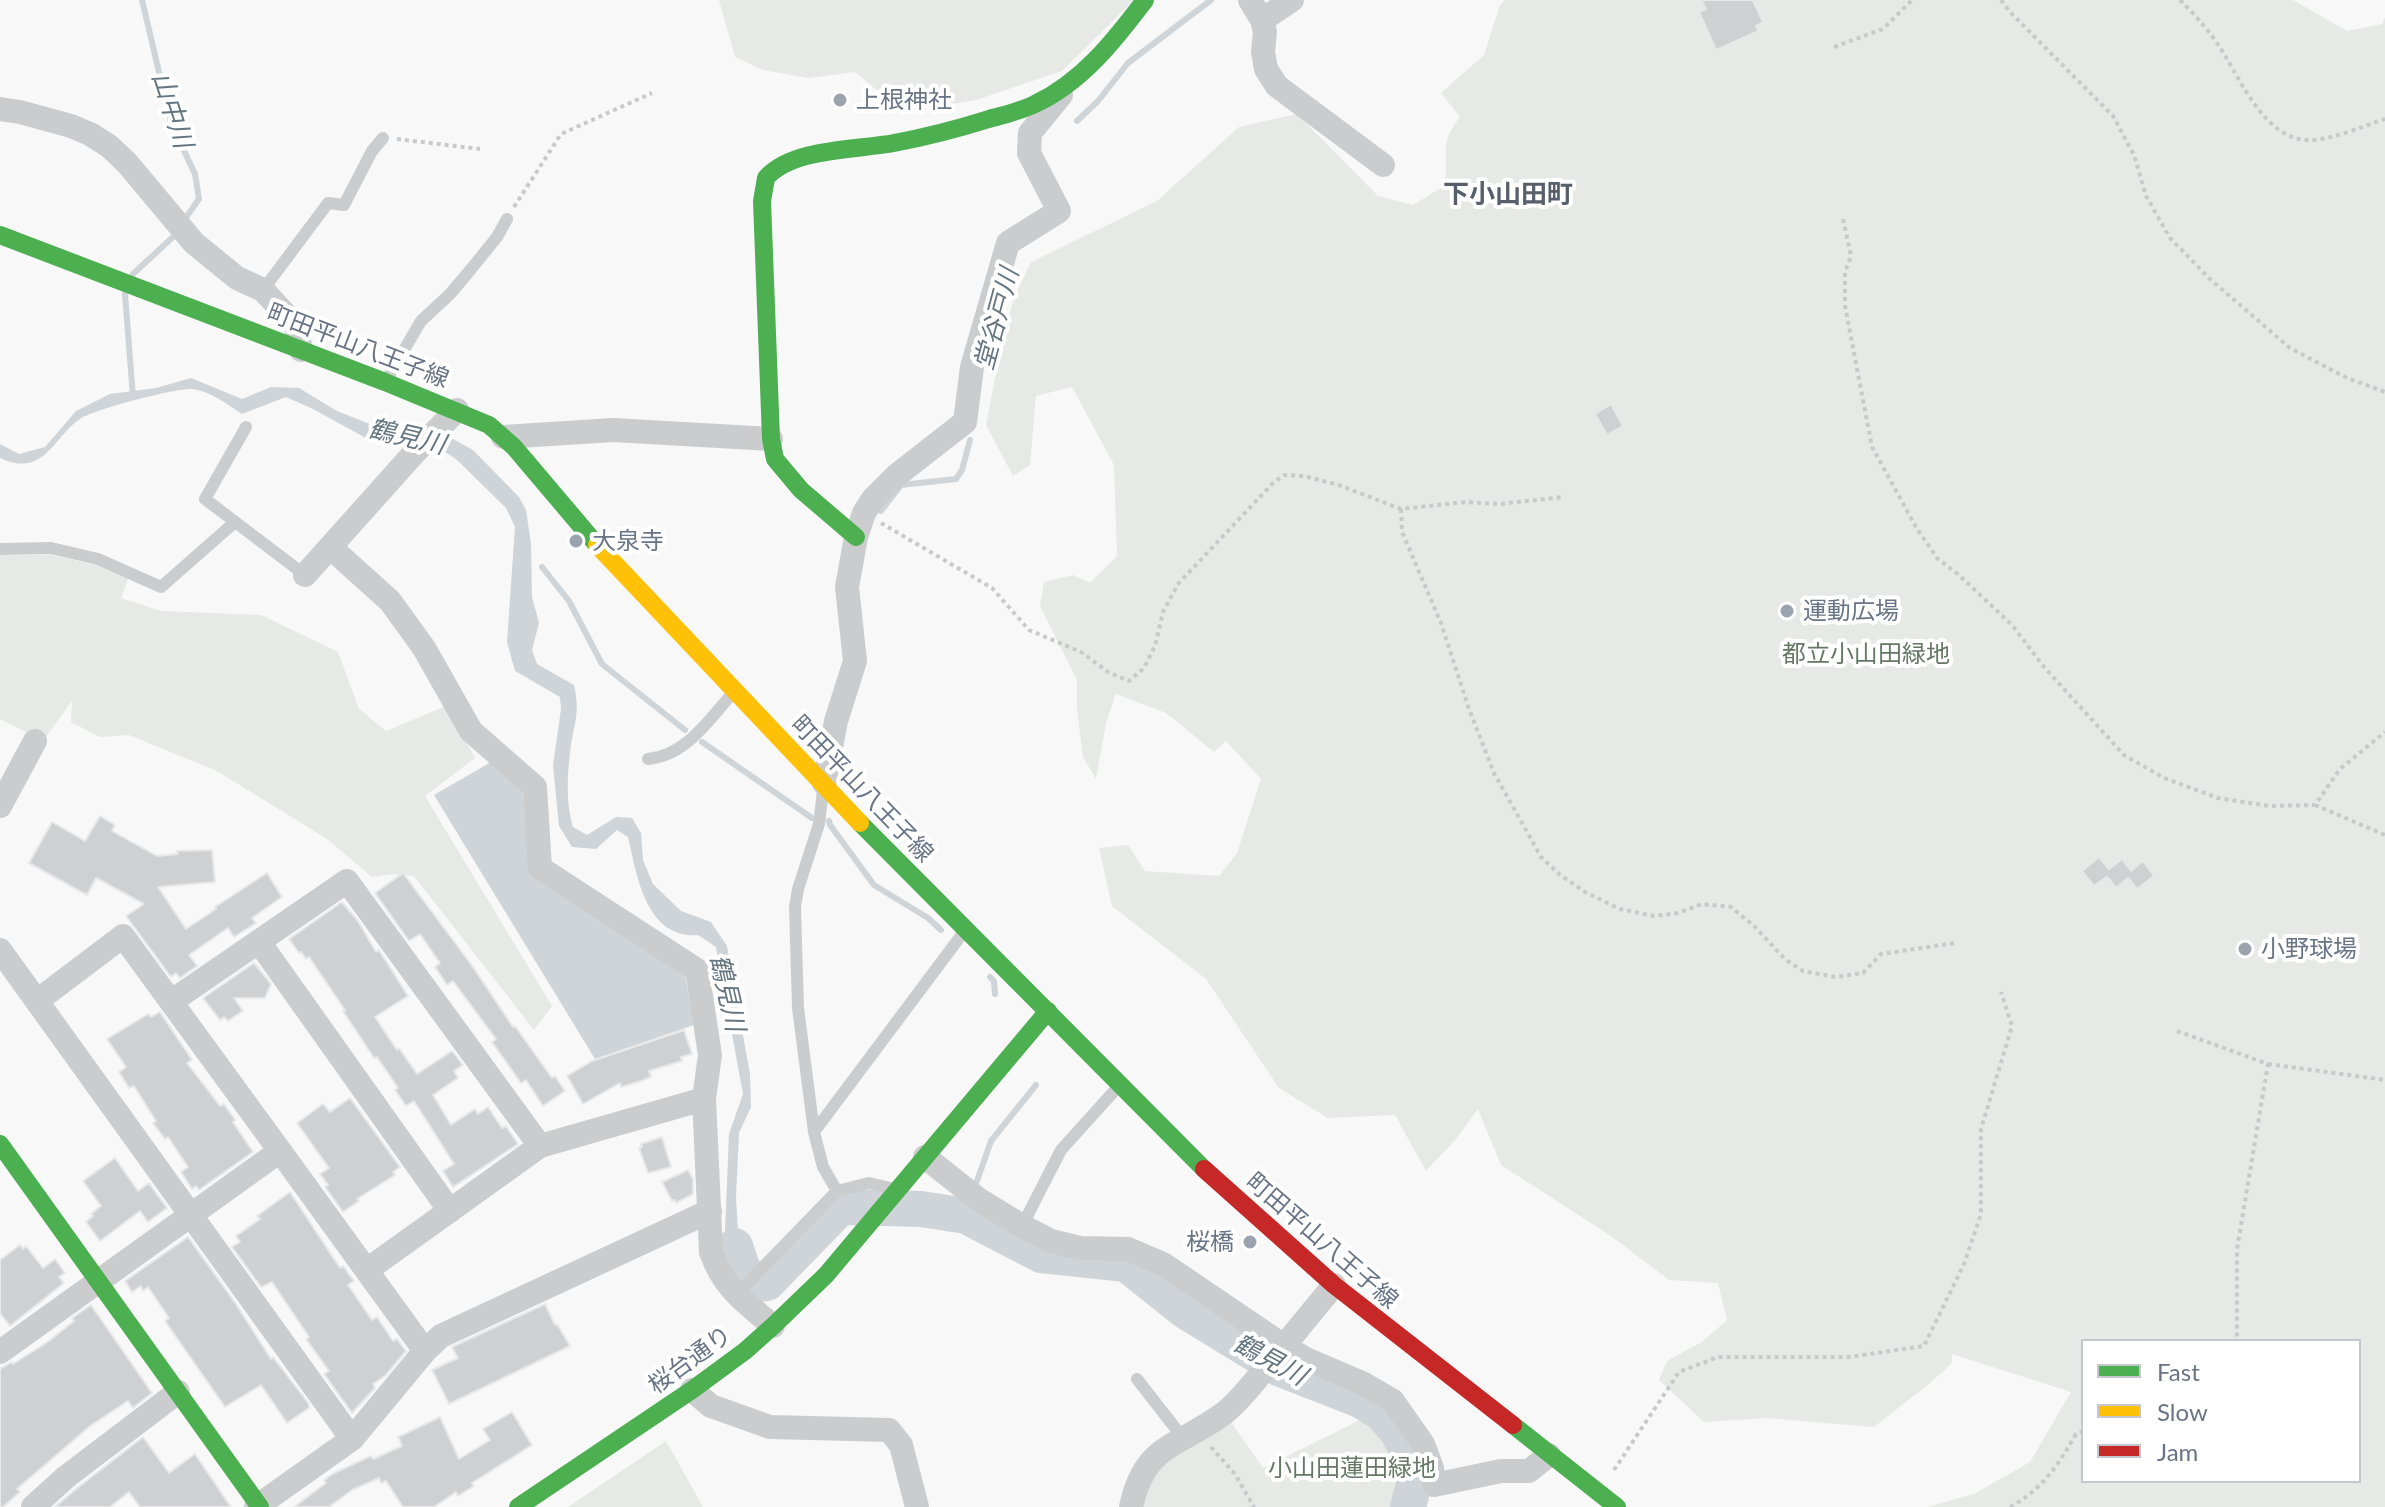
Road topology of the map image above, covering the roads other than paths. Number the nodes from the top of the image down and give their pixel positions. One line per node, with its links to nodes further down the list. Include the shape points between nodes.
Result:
1 (1145, 0): 4 (main road, via 1105,52)
2 (1292, 0): 3 (street)
3 (1256, 10): 7 (street, via 1265,32 1266,69 1277,86)
4 (1070, 84): 16 (main road, via 1011,113 900,142 796,158 768,175 762,201); 18 (street, via 1030,133 1029,153 1059,211 1008,243 972,367 965,422 873,499)
5 (0, 109): 10 (street, via 71,126 109,146 194,243 237,278)
6 (383, 138): 10 (lane, via 344,205 328,203)
7 (1383, 165)
8 (507, 219): 12 (lane, via 467,274 421,321)
9 (0, 235): 11 (main road, 町田平山八王子線)
10 (263, 290): 11 (street, via 296,326)
11 (301, 350): 12 (main road, 町田平山八王子線)
12 (385, 382): 13 (main road, 町田平山八王子線)
13 (457, 410): 15 (main road, 町田平山八王子線); 19 (street)
14 (246, 427): 17 (lane, via 205,499)
15 (503, 437): 16 (street, via 613,430); 22 (main road, 町田平山八王子線)
16 (771, 439): 18 (main road, via 783,470)
17 (235, 522): 20 (lane, via 161,587 86,556 51,548); 21 (lane)
18 (856, 537): 25 (street, via 847,587 855,661)
19 (330, 547): 21 (street); 34 (street, via 390,601 424,648 471,731 535,787 540,868 697,970 710,1055)
20 (0, 549)
21 (305, 575)
22 (735, 691): 24 (lane, via 685,746); 25 (main road, 町田平山八王子線)
23 (35, 741): 26 (street)
24 (648, 759)
25 (824, 783): 27 (main road, 町田平山八王子線); 35 (lane, via 819,824 795,907 798,1008)
26 (0, 806)
27 (966, 930): 32 (main road, 町田平山八王子線); 35 (lane)
28 (259, 942): 31 (street); 37 (street, via 347,881); 42 (street)
29 (0, 950): 30 (street)
30 (37, 1001): 31 (street, via 123,936); 44 (street)
31 (172, 1001): 38 (street)
32 (1048, 1011): 33 (main road, 町田平山八王子線); 39 (main road)
33 (1121, 1085): 45 (lane, via 1061,1150); 48 (main road, 町田平山八王子線, via 1221,1186)
34 (704, 1099): 37 (street); 43 (street)
35 (814, 1132): 40 (lane, via 823,1167)
36 (0, 1144): 47 (main road)
37 (540, 1146): 42 (street)
38 (280, 1151): 44 (street); 46 (street)
39 (925, 1157): 41 (main road); 45 (street)
40 (837, 1191): 41 (lane, via 869,1183); 49 (lane)
41 (897, 1191): 50 (main road, 桜台通り, via 826,1275)
42 (450, 1211): 46 (street)
43 (710, 1211): 49 (street, via 711,1252 719,1273); 51 (street, via 441,1336)
44 (191, 1215): 47 (street); 58 (street)
45 (1022, 1226): 53 (street, via 1051,1241 1128,1249 1163,1264)
46 (367, 1270): 51 (street)
47 (98, 1281): 52 (street); 56 (main road)
48 (1334, 1285): 53 (street); 59 (main road, 町田平山八王子線)
49 (740, 1290): 50 (street)
50 (773, 1326): 55 (main road, 桜台通り)
51 (425, 1351): 58 (street)
52 (0, 1352)
53 (1276, 1355): 57 (street, via 1225,1412); 59 (street, via 1306,1359 1393,1401 1423,1444 1434,1485 1501,1471 1529,1471)
54 (1137, 1379): 57 (lane)
55 (692, 1390): 62 (main road, 桜台通り); 63 (street, via 711,1406 770,1427 889,1430 901,1445)
56 (178, 1392): 60 (main road); 61 (street)
57 (1190, 1434): 64 (street, via 1149,1462)
58 (352, 1439): 60 (street)
59 (1549, 1455): 65 (main road, 町田平山八王子線)
60 (258, 1506)
61 (33, 1507)
62 (518, 1507)
63 (917, 1507)
64 (1131, 1507)
65 (1617, 1507)

